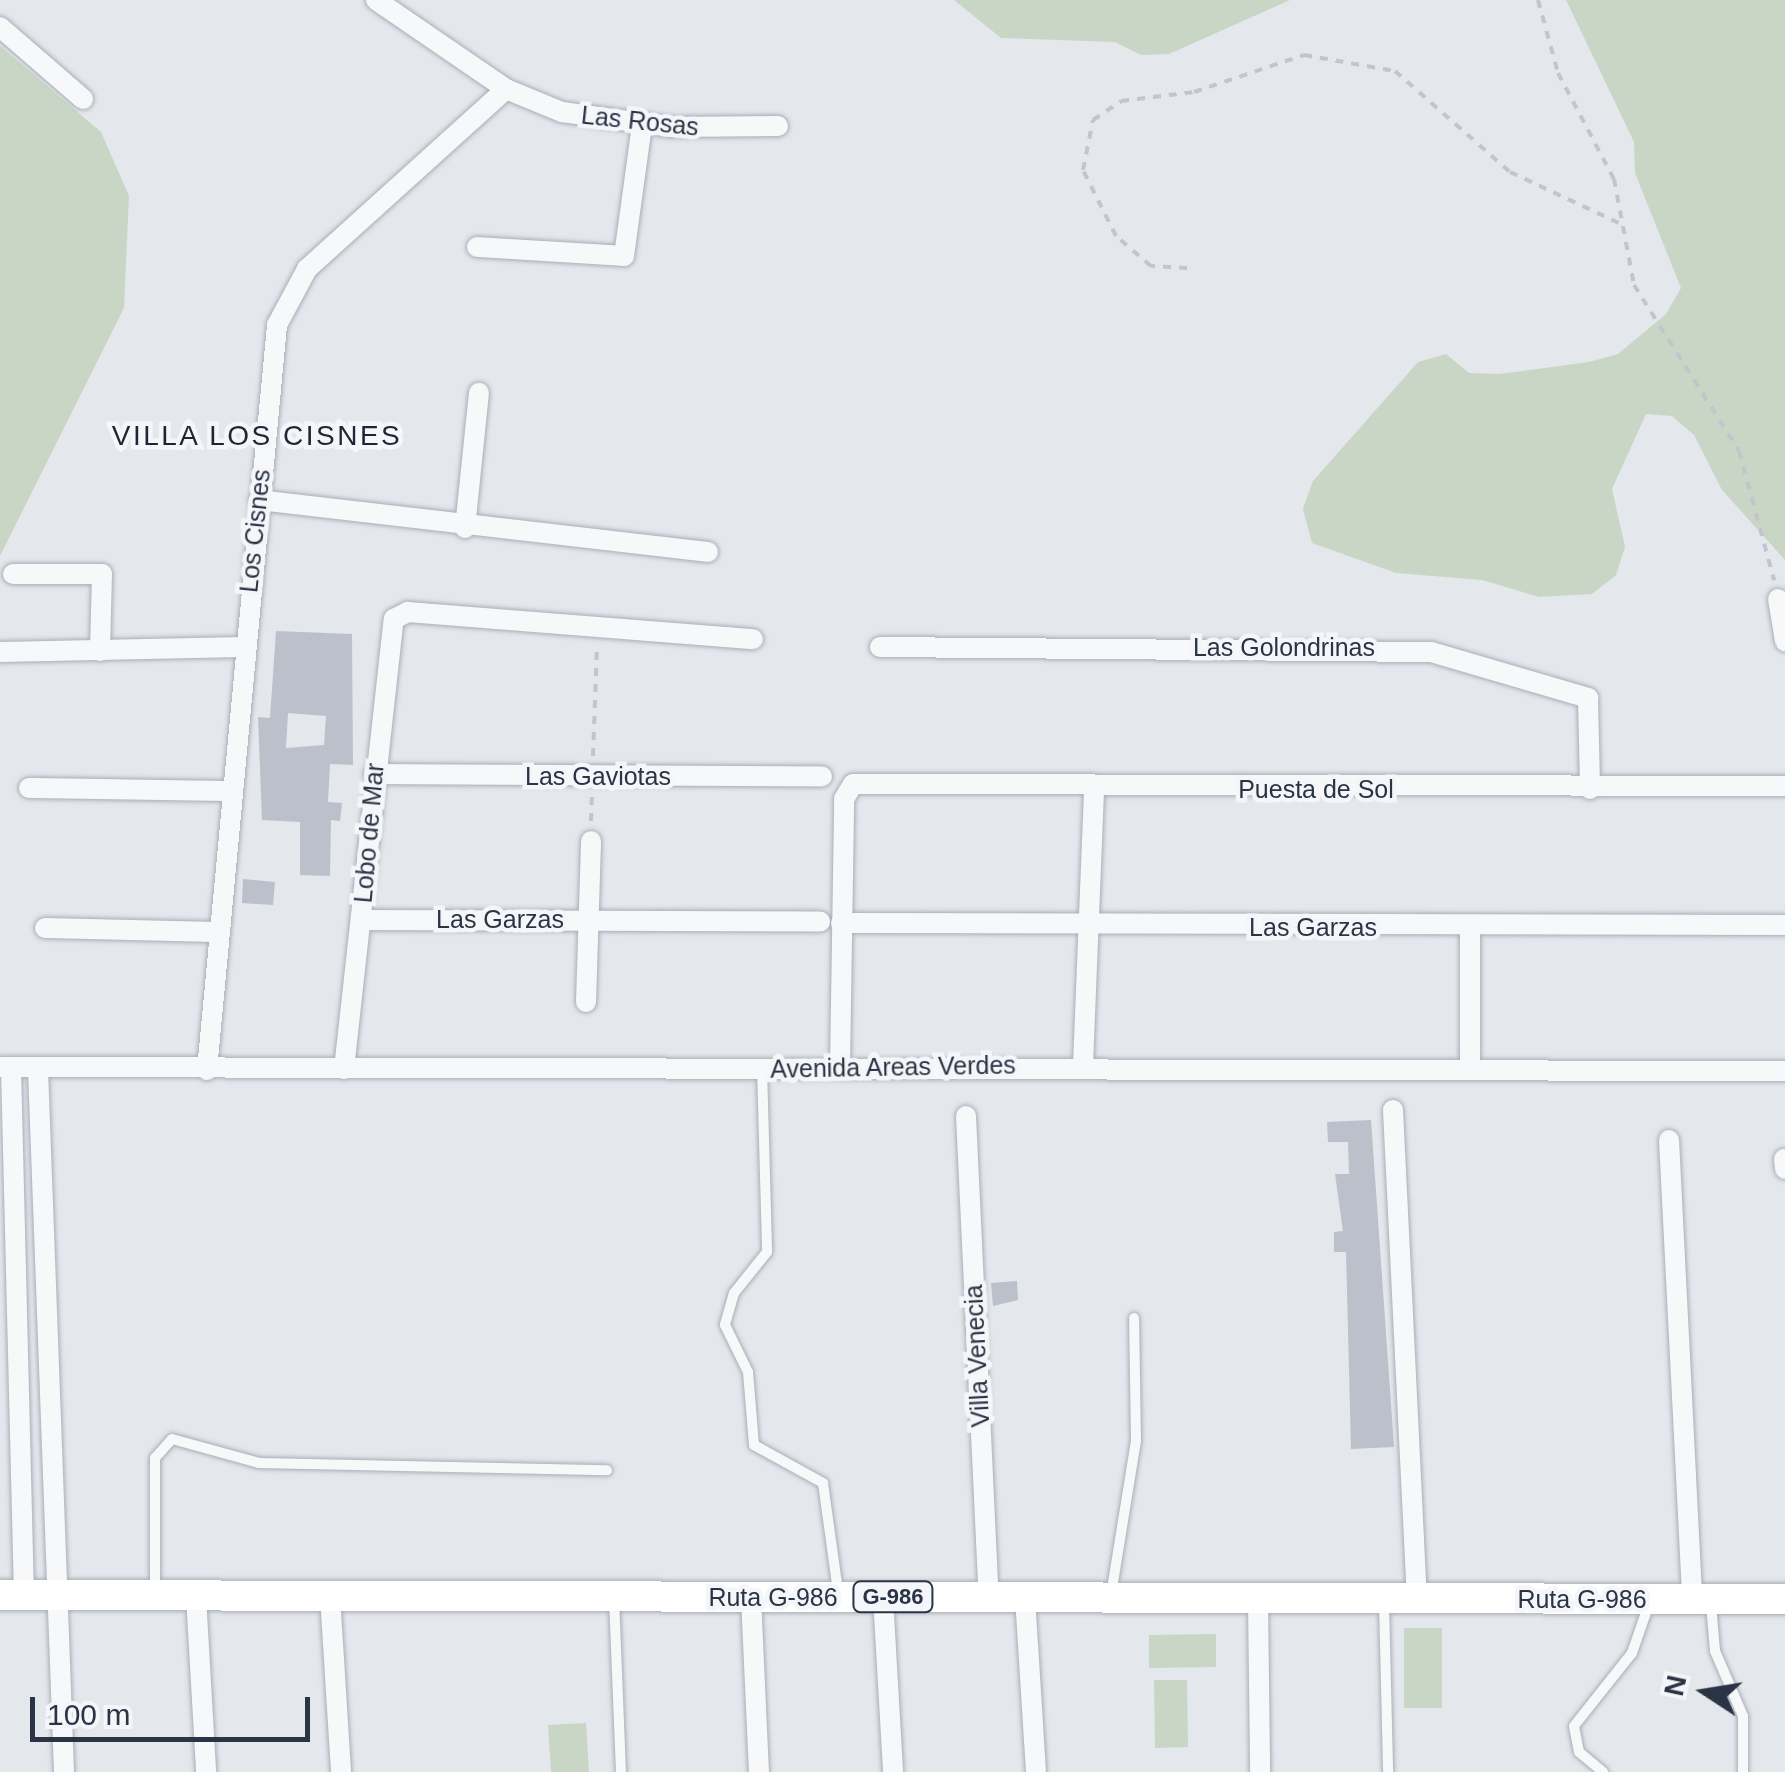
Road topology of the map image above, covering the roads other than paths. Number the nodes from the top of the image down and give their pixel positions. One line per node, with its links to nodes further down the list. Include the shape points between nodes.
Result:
1 (376, 0): 3 (street, Las Rosas)
2 (0, 27): 4 (street)
3 (506, 89): 5 (street, Las Rosas, via 562,112); 9 (street, Los Cisnes, via 328,247 290,294 274,341)
4 (83, 99)
5 (642, 124): 6 (street, Las Rosas); 7 (street, via 624,256)
6 (778, 126)
7 (477, 247)
8 (479, 393): 10 (street)
9 (259, 500): 10 (street); 16 (street, Los Cisnes)
10 (465, 528): 11 (street)
11 (708, 552)
12 (12, 574): 18 (street, via 102,574)
13 (1778, 600): 15 (street)
14 (754, 638): 20 (street, Lobo de Mar, via 414,613 391,624)
15 (1785, 641)
16 (242, 647): 18 (street); 26 (street, Los Cisnes)
17 (880, 647): 25 (street, Las Golondrinas, via 1430,652 1588,698)
18 (100, 650): 19 (street)
19 (0, 652)
20 (374, 774): 21 (street, Las Gaviotas); 29 (street, Lobo de Mar)
21 (822, 776)
22 (1785, 786): 25 (street, Puesta de Sol)
23 (30, 788): 26 (street)
24 (1094, 789): 25 (street, Puesta de Sol); 30 (street, Puesta de Sol, via 848,788); 32 (street)
25 (1590, 789)
26 (231, 791): 35 (street, Los Cisnes)
27 (591, 841): 28 (street)
28 (588, 919): 29 (street, Las Garzas); 30 (street, Las Garzas); 36 (street)
29 (361, 920): 43 (street, Lobo de Mar)
30 (830, 922): 32 (street, Las Garzas); 39 (street)
31 (1785, 925): 33 (street, Las Garzas)
32 (1088, 927): 33 (street, Las Garzas); 38 (street)
33 (1470, 927): 37 (street)
34 (44, 928): 35 (street)
35 (218, 932): 44 (street, Los Cisnes)
36 (586, 1002)
37 (1470, 1064): 38 (street, Avenida Areas Verdes); 45 (street, Avenida Areas Verdes)
38 (1083, 1065): 39 (street, Avenida Areas Verdes)
39 (840, 1067): 41 (street, Avenida Areas Verdes)
40 (6, 1068): 42 (street, Avenida Areas Verdes); 53 (street)
41 (762, 1068): 43 (street, Avenida Areas Verdes); 59 (lane, via 767,1252 734,1293 724,1325 748,1372 754,1446 823,1483)
42 (38, 1069): 44 (street, Avenida Areas Verdes); 53 (street)
43 (344, 1069): 44 (street, Avenida Areas Verdes)
44 (207, 1070)
45 (1785, 1070)
46 (1392, 1110): 64 (street)
47 (966, 1116): 61 (street, Villa Venecia)
48 (1669, 1140): 68 (street)
49 (1784, 1159): 50 (street)
50 (1785, 1169)
51 (1134, 1318): 63 (lane, via 1136,1441)
52 (606, 1470): 54 (lane, via 258,1463 172,1439 155,1458)
53 (26, 1595): 54 (main road, Ruta G-986 / G-986); 70 (street)
54 (155, 1595): 55 (main road, Ruta G-986 / G-986)
55 (196, 1596): 56 (main road, Ruta G-986 / G-986); 71 (street)
56 (330, 1596): 57 (main road, Ruta G-986 / G-986); 72 (street)
57 (614, 1596): 58 (main road, Ruta G-986 / G-986); 73 (lane)
58 (751, 1597): 59 (main road, Ruta G-986 / G-986); 74 (street)
59 (839, 1597): 60 (main road, Ruta G-986 / G-986)
60 (882, 1597): 61 (main road, Ruta G-986 / G-986); 75 (street)
61 (990, 1597): 62 (main road, Ruta G-986 / G-986)
62 (1025, 1598): 63 (main road, Ruta G-986 / G-986); 76 (street)
63 (1110, 1598): 65 (main road, Ruta G-986 / G-986)
64 (1417, 1598): 66 (main road, Ruta G-986 / G-986); 67 (main road, Ruta G-986 / G-986)
65 (1258, 1599): 66 (main road, Ruta G-986 / G-986); 77 (street)
66 (1384, 1599): 78 (lane)
67 (1649, 1599): 68 (main road, Ruta G-986 / G-986); 79 (lane, via 1632,1652 1574,1726 1579,1752)
68 (1702, 1599): 69 (main road, Ruta G-986 / G-986); 80 (lane, via 1742,1716)
69 (1785, 1599)
70 (64, 1772)
71 (206, 1772)
72 (341, 1772)
73 (620, 1772)
74 (759, 1772)
75 (893, 1772)
76 (1036, 1772)
77 (1260, 1772)
78 (1388, 1772)
79 (1603, 1772)
80 (1743, 1772)

